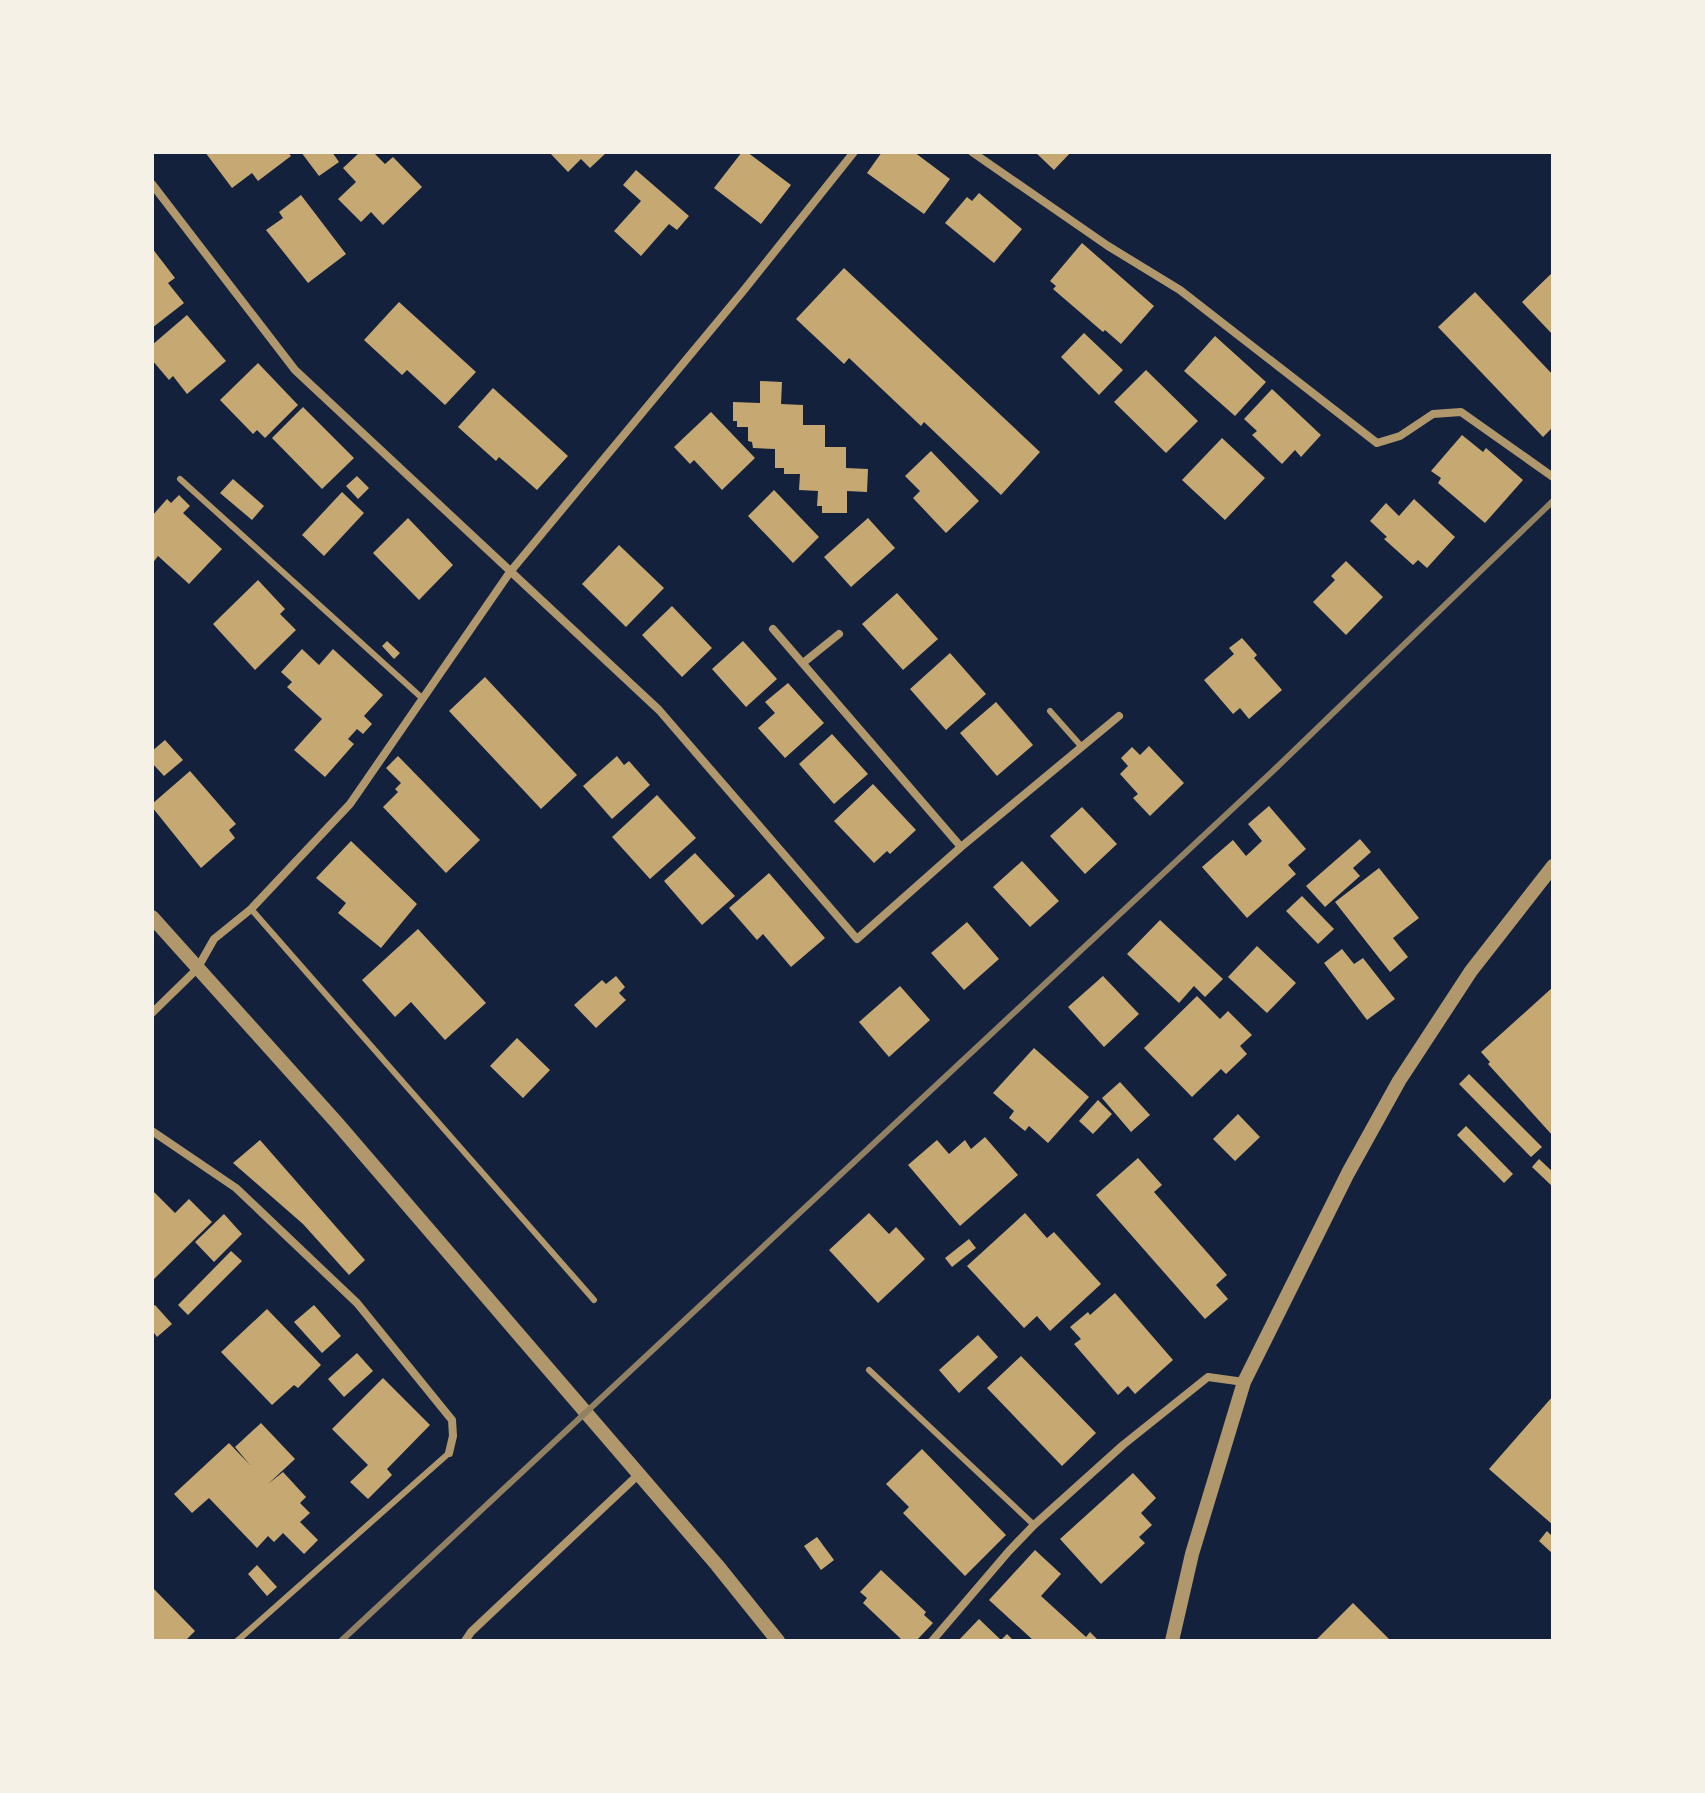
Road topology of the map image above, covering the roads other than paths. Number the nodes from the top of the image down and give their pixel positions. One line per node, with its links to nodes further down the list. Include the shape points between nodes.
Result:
1 (854, 152): 6 (street)
2 (972, 152): 4 (street, via 1180,290 1377,443 1400,436 1433,414 1461,412)
3 (152, 184): 6 (street, via 295,370)
4 (1553, 477)
5 (180, 479): 10 (lane)
6 (510, 572): 10 (street); 14 (street, via 659,710 857,939)
7 (773, 629): 9 (street)
8 (839, 634): 9 (street)
9 (803, 663): 14 (street)
10 (422, 698): 16 (street, via 350,804)
11 (1050, 711): 13 (lane)
12 (1119, 716): 13 (street)
13 (1081, 746): 14 (street)
14 (961, 847)
15 (1553, 866): 23 (street, via 1471,971 1399,1081)
16 (251, 909): 18 (street, via 214,939); 21 (lane)
17 (152, 917): 18 (street)
18 (197, 969): 19 (street); 25 (street, via 337,1123)
19 (152, 1013)
20 (152, 1131): 24 (street, via 236,1188 357,1303 452,1420)
21 (594, 1300)
22 (869, 1370): 26 (lane)
23 (1244, 1382): 26 (street, via 1208,1377); 31 (street, via 1192,1554)
24 (449, 1453): 27 (lane)
25 (638, 1475): 28 (street); 29 (street)
26 (1034, 1525): 30 (street)
27 (237, 1641)
28 (465, 1641)
29 (778, 1641)
30 (932, 1641)
31 (1172, 1641)

